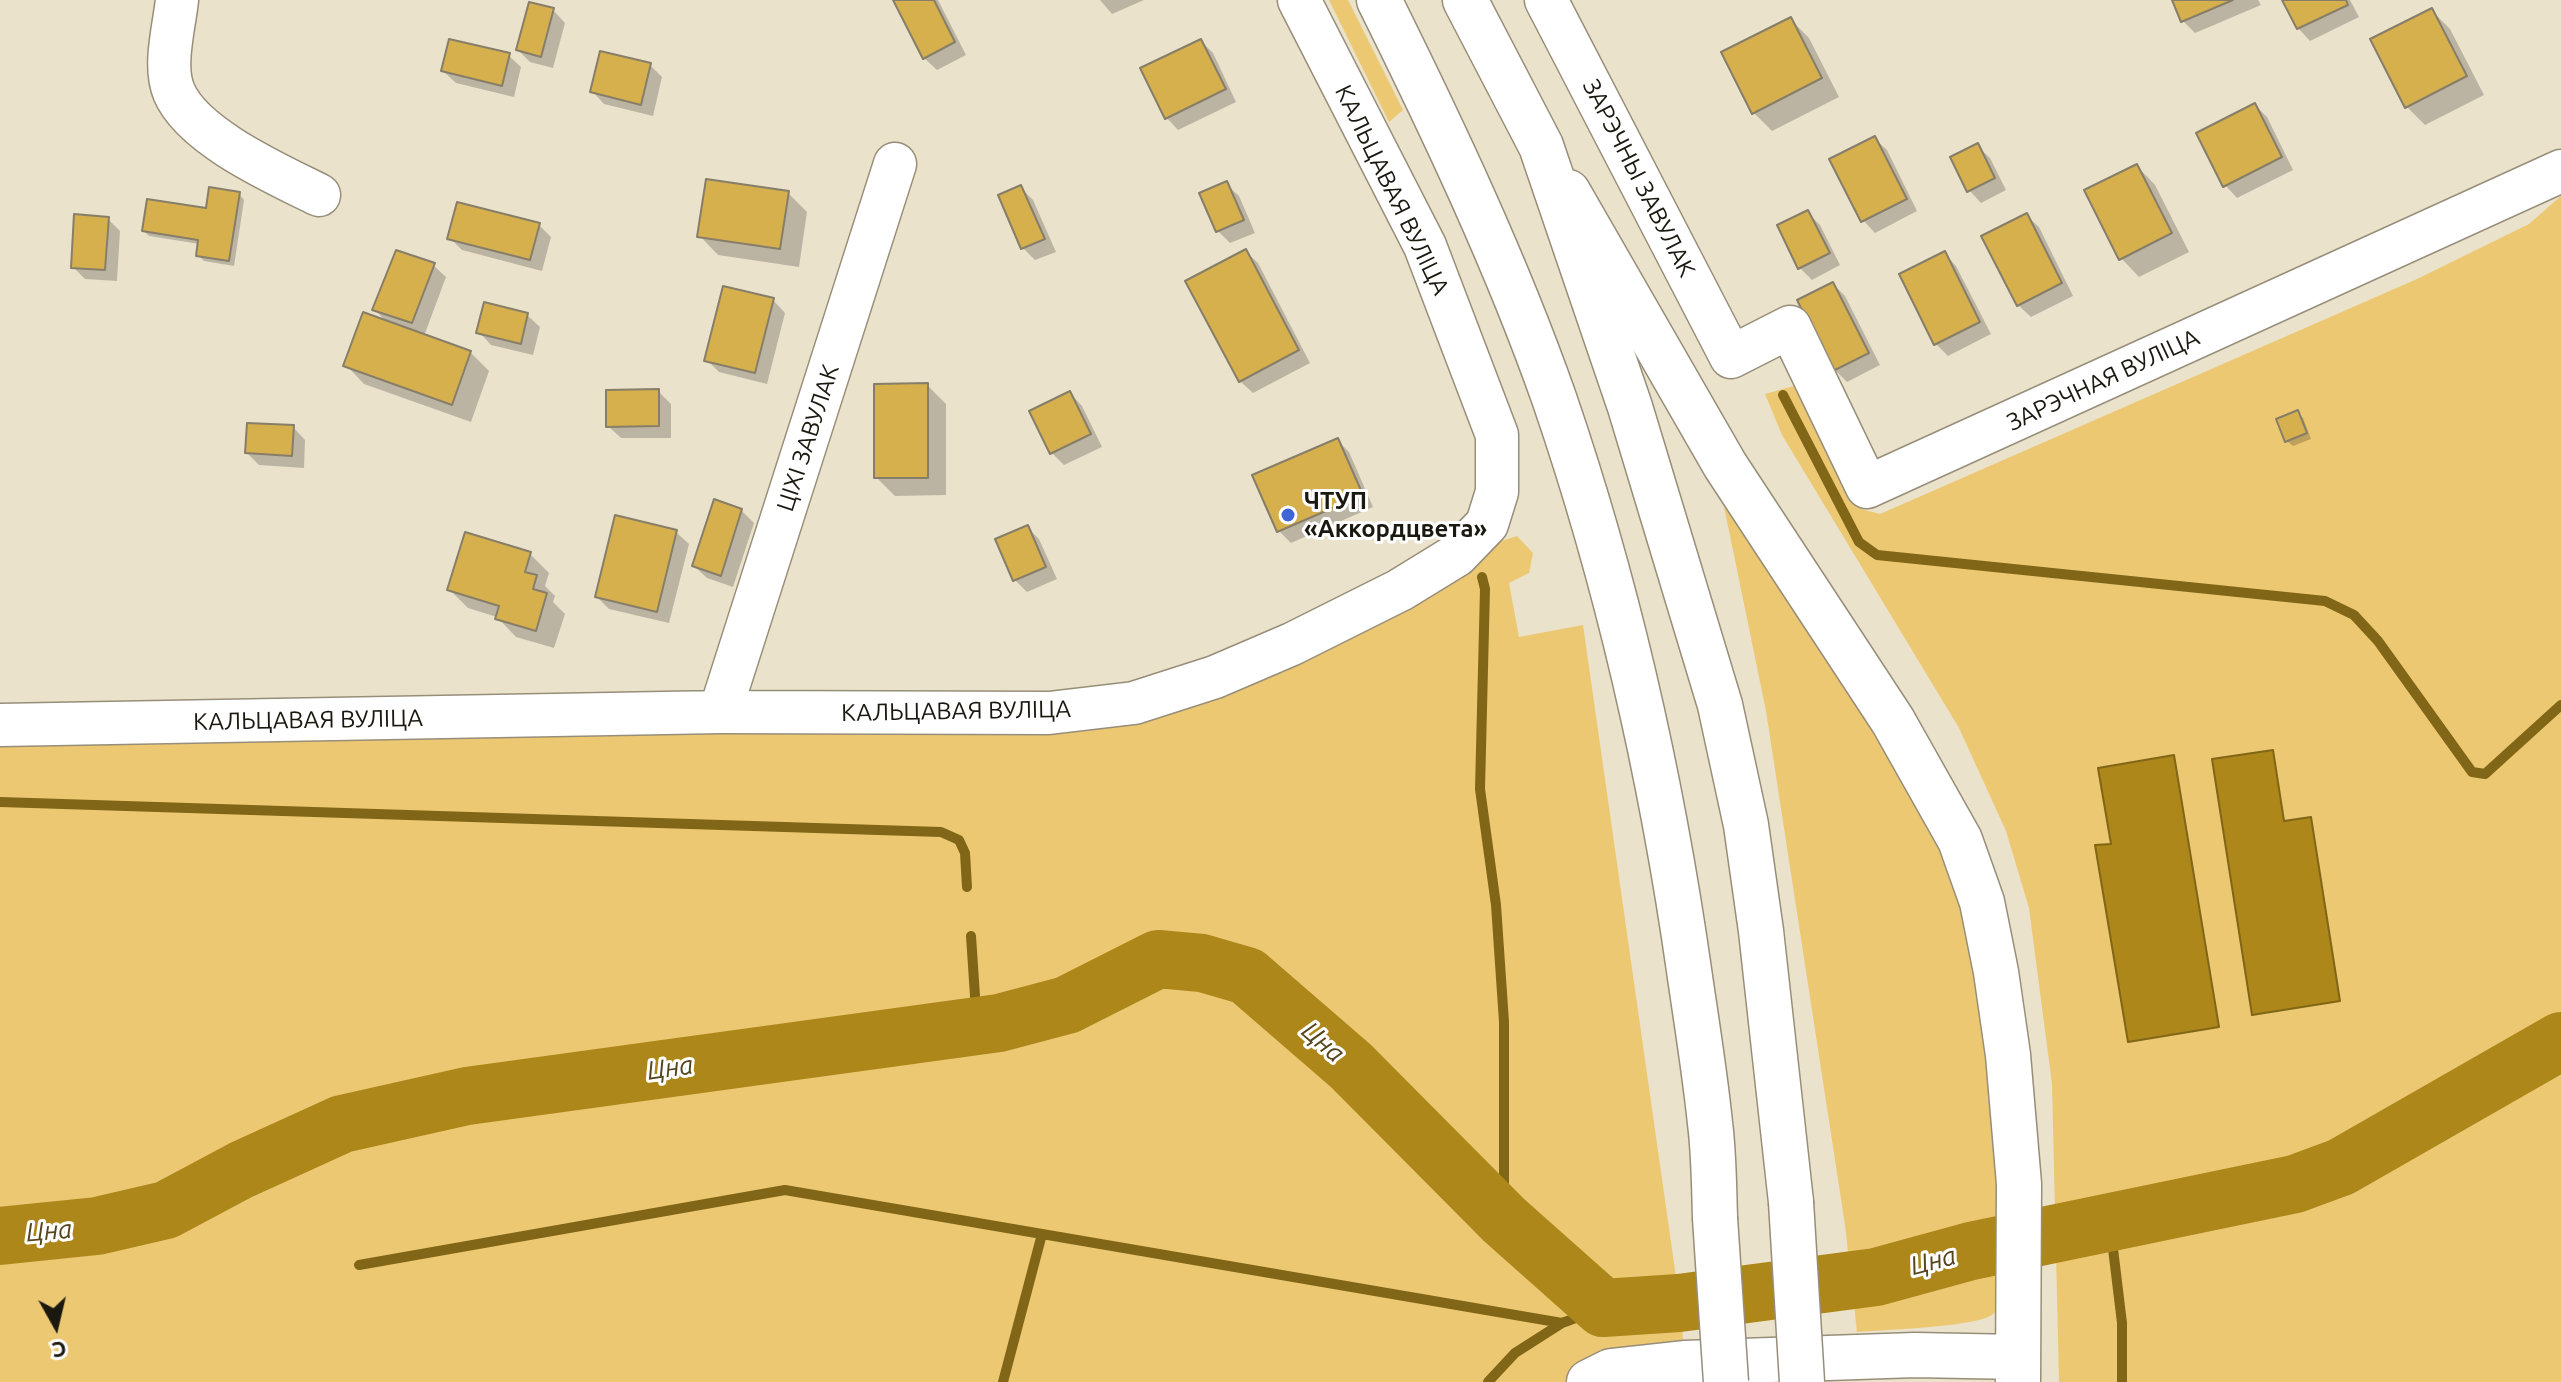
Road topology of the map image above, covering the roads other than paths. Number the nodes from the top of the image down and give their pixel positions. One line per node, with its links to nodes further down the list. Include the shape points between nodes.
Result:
1 (177, 0): 9 (street, via 170,69 174,92 188,113 222,143)
2 (1299, 0): 11 (street, КАЛЬЦАВАЯ ВУЛІЦА, via 1425,246 1497,435 1497,492 1487,524 1457,555 1400,590 1228,672 1134,703 1049,713)
3 (1379, 0): 15 (main road, bridge, via 1433,108 1553,397 1639,687 1678,892 1710,1124)
4 (1465, 0): 6 (main road)
5 (1546, 0): 10 (street, ЗАРЭЧНЫ ЗАВУЛАК)
6 (1541, 146): 13 (main road, via 1725,465 1893,721 1960,840 1982,902 2008,1055 2019,1184); 16 (main road, bridge, via 1630,407 1720,705 1750,855 1791,1202)
7 (895, 164): 11 (street, ЦІХІ ЗАВУЛАК)
8 (2561, 171): 10 (street, ЗАРЭЧНАЯ ВУЛІЦА, via 1867,487 1790,327)
9 (319, 195)
10 (1731, 357)
11 (720, 712): 12 (street, КАЛЬЦАВАЯ ВУЛІЦА)
12 (0, 725)
13 (2018, 1370): 14 (main road, via 1915,1355 1684,1363 1611,1371)
14 (1589, 1382)
15 (1726, 1382)
16 (1802, 1382)

